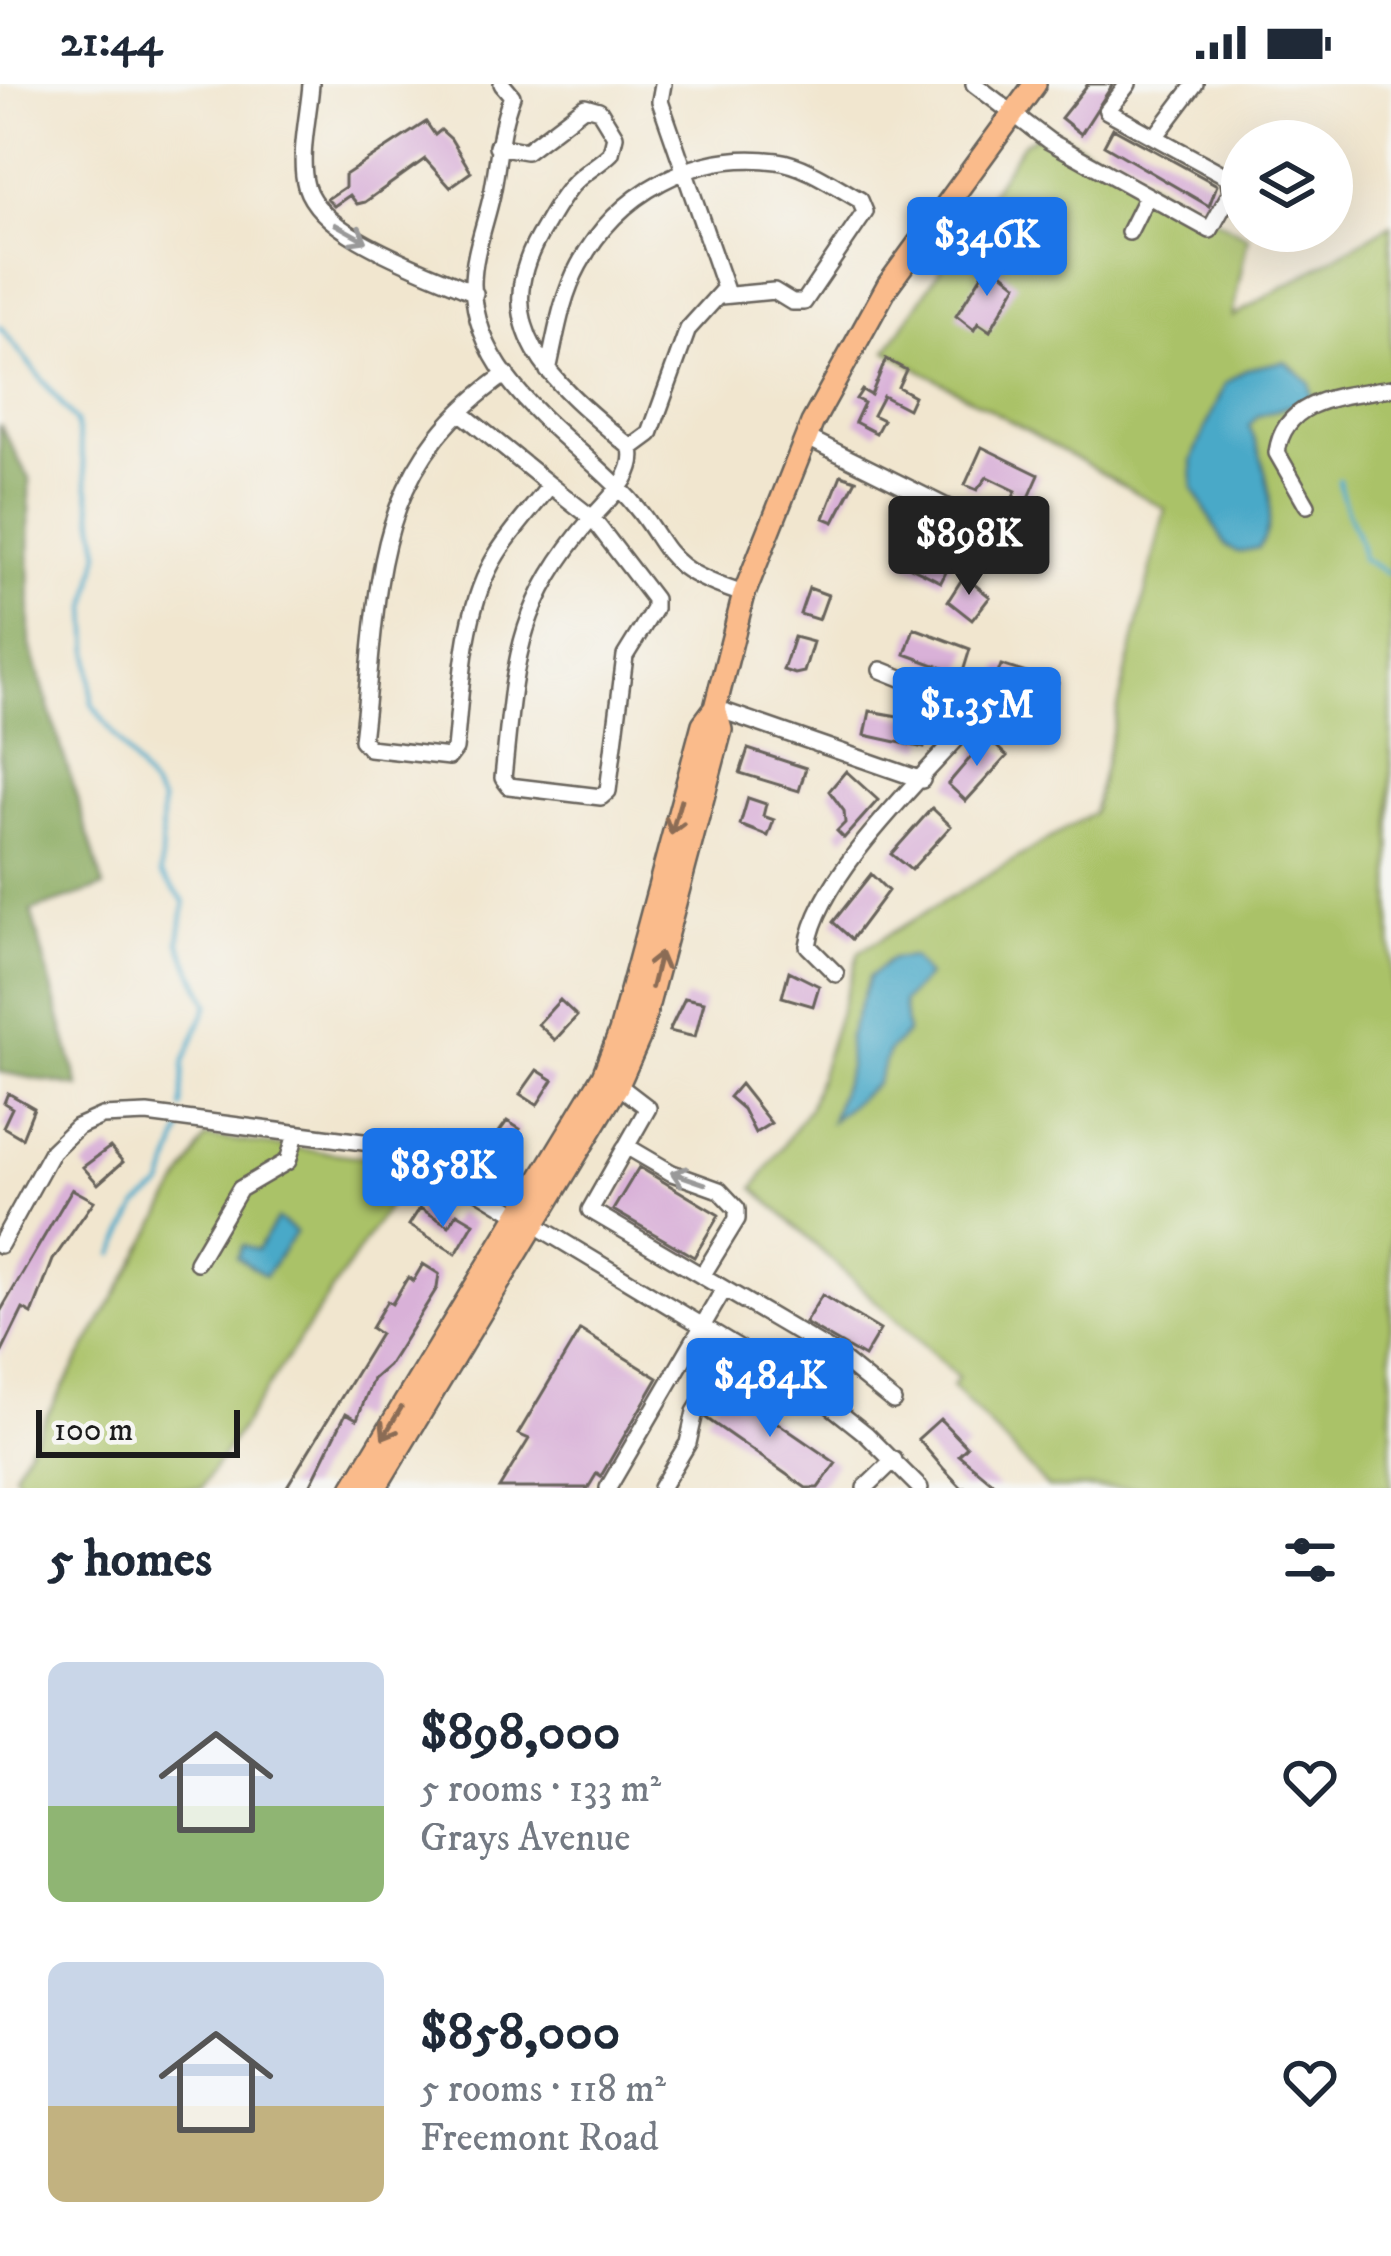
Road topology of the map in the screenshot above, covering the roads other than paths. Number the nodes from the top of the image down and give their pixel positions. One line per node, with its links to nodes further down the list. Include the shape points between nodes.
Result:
1 (311, 84): 15 (street, one-way to 15, via 304,174 322,212)
2 (530, 84): 8 (street)
3 (663, 84): 12 (street, via 661,101)
4 (974, 84): 9 (street)
5 (1035, 84): 9 (main road)
6 (1128, 84): 10 (street, via 1107,111)
7 (1196, 84): 10 (street)
8 (507, 90): 11 (street)
9 (1015, 110): 13 (street, via 1049,141); 21 (main road, via 888,285)
10 (1155, 137): 13 (street, via 1228,177 1231,192 1210,230)
11 (497, 146): 15 (street); 17 (street, via 526,151 585,106 599,110 615,136 611,153 557,205 521,278 526,336)
12 (685, 169): 16 (street, via 725,288); 16 (street, via 781,161 860,200 865,212 804,302 773,291); 17 (street, via 598,232 562,306)
13 (1147, 196): 14 (street)
14 (1129, 232)
15 (475, 292): 18 (street)
16 (721, 296): 22 (street, via 688,329 650,434)
17 (548, 371): 22 (street)
18 (506, 374): 20 (street); 24 (street, via 559,438)
19 (1391, 388): 25 (street, via 1335,397 1289,420 1277,453)
20 (460, 412): 23 (street); 23 (street, via 412,471 392,511 362,740 369,748 449,757 455,749 468,633 481,591 495,556)
21 (806, 437): 27 (street); 28 (main road)
22 (631, 448): 24 (street, via 631,469)
23 (550, 485): 26 (street)
24 (619, 488): 26 (street); 28 (street, via 674,562)
25 (1307, 505)
26 (592, 518): 26 (street, via 654,599 625,656 608,791 601,797 509,786 503,778 516,655 528,614 552,564)
27 (1015, 541)
28 (745, 594): 30 (main road)
29 (881, 670): 31 (street)
30 (716, 708): 33 (street); 35 (main road, one-way to 30, via 639,1038 721,730); 38 (main road, one-way to 38, via 703,724 620,1032)
31 (981, 712): 32 (street); 33 (street)
32 (1038, 733)
33 (922, 780): 34 (street, via 812,915 808,946)
34 (836, 974)
35 (618, 1085): 37 (street, via 648,1108); 38 (main road)
36 (296, 1134): 38 (street, via 410,1152); 39 (street, via 147,1114 89,1120 52,1151); 40 (street, via 288,1161 240,1189)
37 (626, 1146): 41 (street, via 590,1210); 41 (street, one-way to 37, via 737,1208 719,1190)
38 (527, 1221): 43 (street); 47 (main road, one-way to 47); 48 (main road)
39 (1, 1241)
40 (197, 1262)
41 (702, 1276): 42 (street)
42 (724, 1289): 43 (street); 45 (street, via 835,1354)
43 (703, 1326): 44 (street); 49 (street)
44 (736, 1346): 46 (street, via 835,1408); 50 (street)
45 (893, 1400)
46 (894, 1460): 51 (street); 52 (street)
47 (352, 1488)
48 (375, 1488)
49 (608, 1488)
50 (661, 1488)
51 (865, 1488)
52 (920, 1488)

